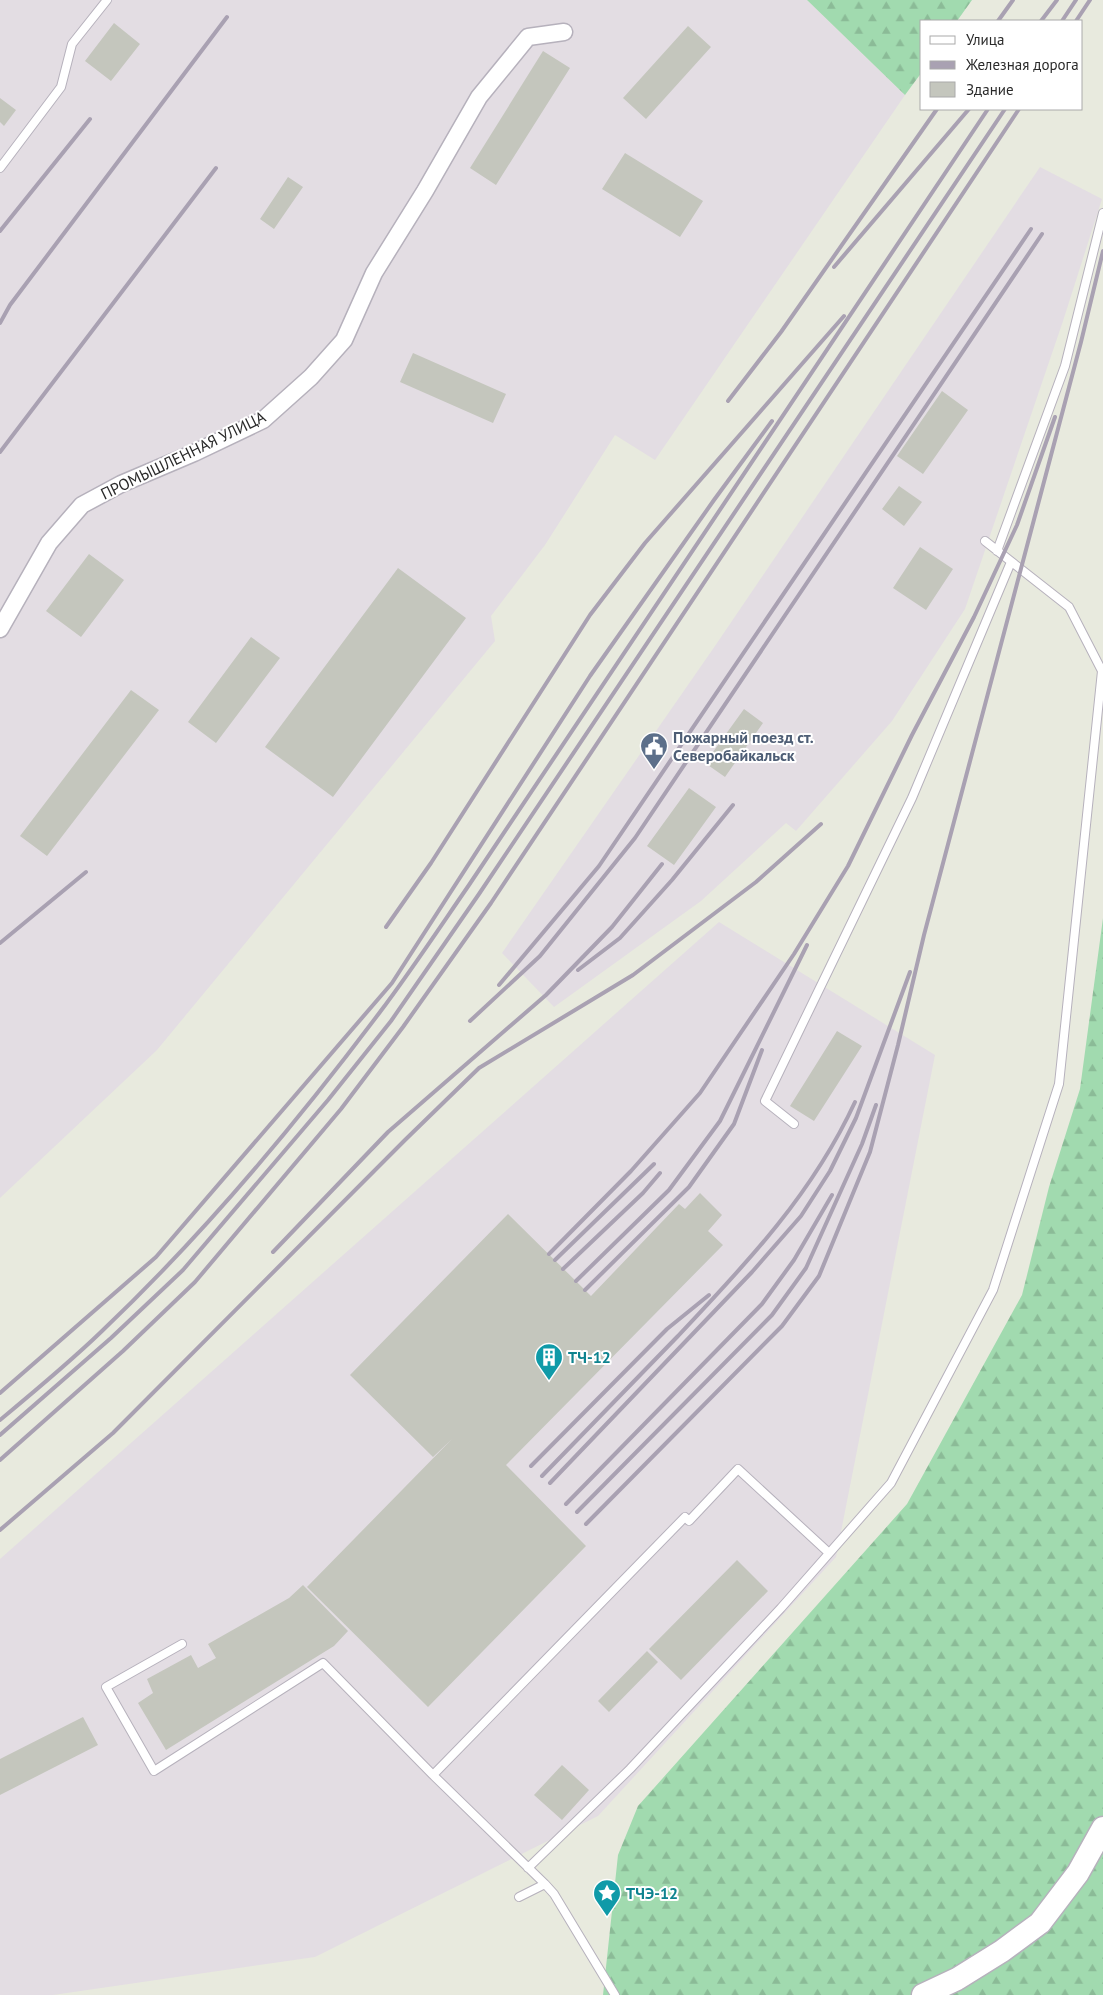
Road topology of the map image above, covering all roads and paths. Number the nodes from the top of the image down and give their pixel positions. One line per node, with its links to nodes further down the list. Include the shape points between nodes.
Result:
1 (107, 0): 3 (lane, via 72,44 61,87)
2 (564, 32): 8 (street, ПРОМЫШЛЕННАЯ УЛИЦА, via 528,37 479,97 374,273 344,340 311,377 263,420 82,505 49,544)
3 (0, 168)
4 (1103, 213): 6 (lane, via 1064,366)
5 (984, 541): 6 (lane)
6 (997, 551): 7 (lane)
7 (1011, 562): 9 (lane, via 1070,607); 10 (lane, via 912,798 765,1102)
8 (0, 630)
9 (1103, 670): 11 (lane, via 1059,1084 993,1290 891,1483)
10 (794, 1124)
11 (829, 1553): 13 (lane, via 738,1469 689,1521 685,1517); 15 (lane, via 630,1769)
12 (182, 1644): 13 (lane, via 106,1687 154,1772 323,1663)
13 (433, 1775): 15 (lane)
14 (1103, 1828): 19 (main road, via 1078,1874 1040,1923 957,1979)
15 (528, 1868): 16 (lane)
16 (545, 1884): 17 (lane); 18 (lane)
17 (519, 1897)
18 (615, 1995)
19 (923, 1995)

